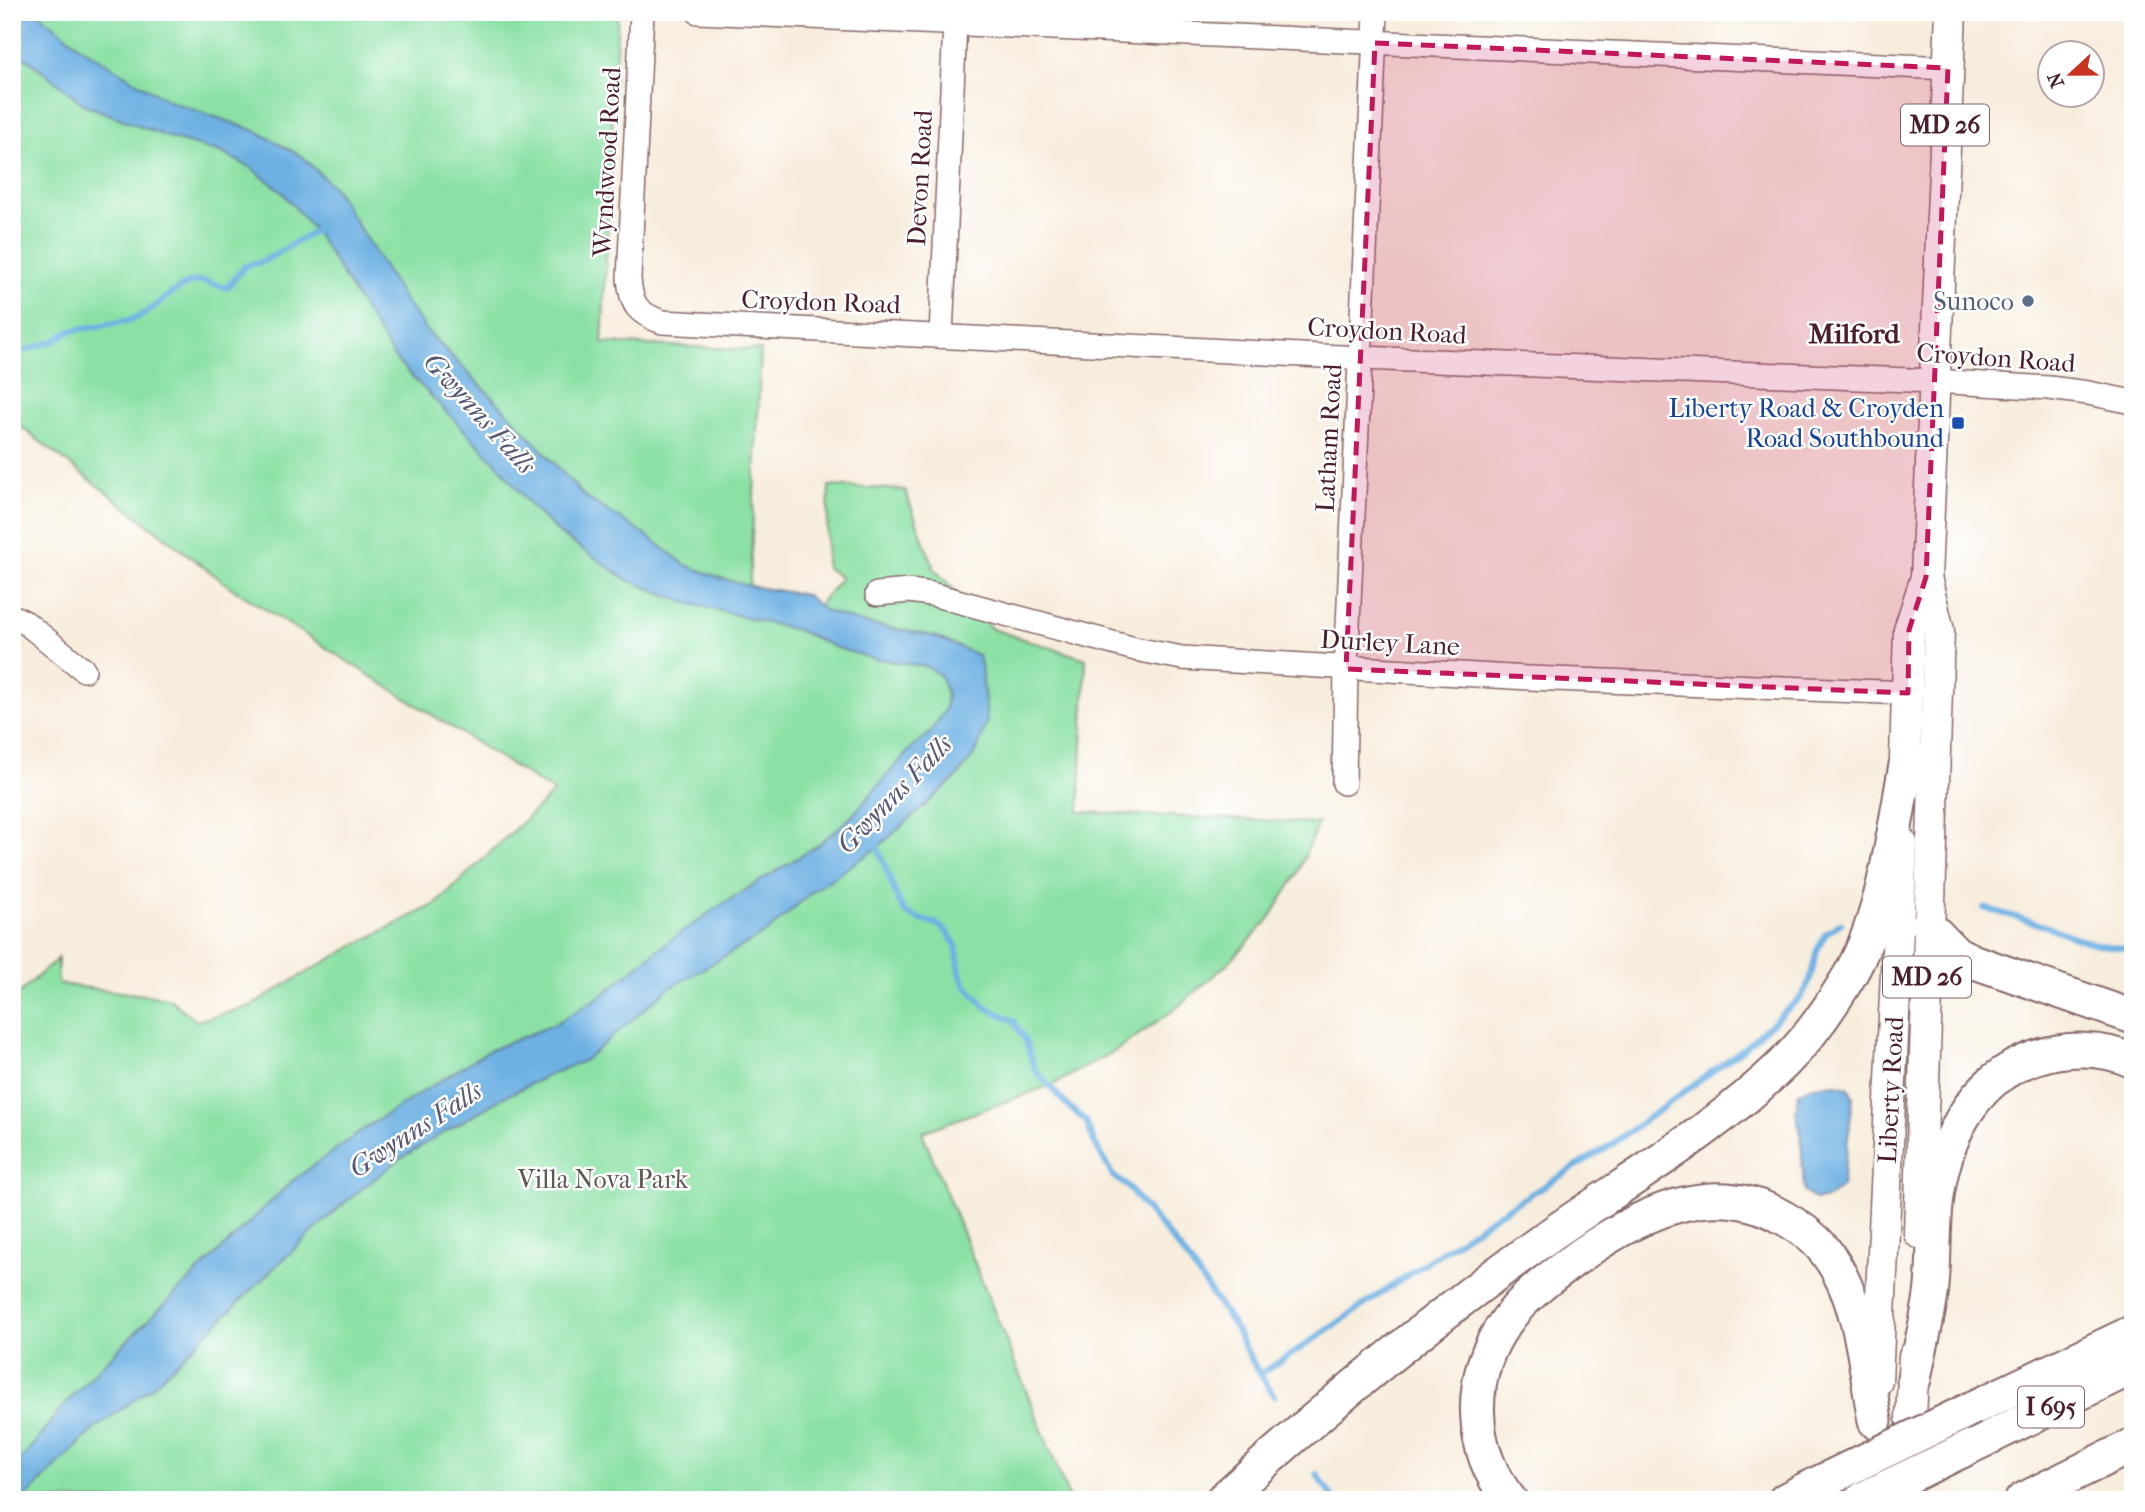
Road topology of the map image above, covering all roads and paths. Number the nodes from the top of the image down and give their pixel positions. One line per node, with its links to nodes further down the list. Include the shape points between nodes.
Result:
1 (642, 12): 9 (street, Wyndwood Road, via 629,278 630,293)
2 (698, 12): 5 (street)
3 (1376, 12): 7 (street, Latham Road)
4 (1951, 12): 8 (main road, Liberty Road / MD 26)
5 (836, 15): 6 (street)
6 (955, 23): 7 (street); 10 (street, Devon Road)
7 (1375, 43): 8 (street); 11 (street, Latham Road)
8 (1948, 68): 12 (main road, Liberty Road / MD 26)
9 (640, 313): 10 (street, Croydon Road, via 662,323)
10 (941, 336): 11 (street, Croydon Road)
11 (1361, 358): 12 (street, Croydon Road); 17 (street, Latham Road)
12 (1934, 381): 13 (street, Croydon Road, via 2049,388); 14 (main road, Liberty Road / MD 26)
13 (2133, 402)
14 (1926, 577): 19 (main road, Liberty Road / MD 26, via 1909,630); 22 (main road, Liberty Road / MD 26, via 1939,631)
15 (877, 594): 17 (street, Durley Lane, via 930,594 1182,658)
16 (12, 616): 18 (street)
17 (1346, 669): 19 (street, Durley Lane); 21 (street, Latham Road)
18 (84, 670)
19 (1908, 693): 20 (main road, Liberty Road / MD 26)
20 (1906, 765): 31 (main road, Liberty Road / MD 26); 34 (highway, via 1867,939 1849,976 1804,1042 1728,1111 1528,1250 1424,1331)
21 (1344, 783)
22 (1928, 925): 23 (highway, via 1954,952 1972,961); 29 (main road, Liberty Road / MD 26)
23 (2133, 1017)
24 (2133, 1061): 29 (highway, via 2083,1050 2045,1054 2010,1068 1969,1106 1945,1157 1936,1203 1931,1295)
25 (2133, 1318): 27 (highway)
26 (2133, 1332): 27 (highway)
27 (2061, 1366): 33 (highway, bridge)
28 (2133, 1367): 36 (highway, I 695, bridge)
29 (1914, 1379): 30 (main road, Liberty Road / MD 26)
30 (1911, 1418)
31 (1874, 1429): 35 (highway, via 1850,1296 1826,1252 1796,1225 1759,1206 1716,1198 1685,1202 1651,1213 1574,1260 1525,1301 1494,1340 1479,1385 1476,1413 1486,1459)
32 (2133, 1445): 37 (highway, I 695)
33 (1795, 1495)
34 (1222, 1500)
35 (1510, 1500)
36 (1860, 1500)
37 (2022, 1500)

